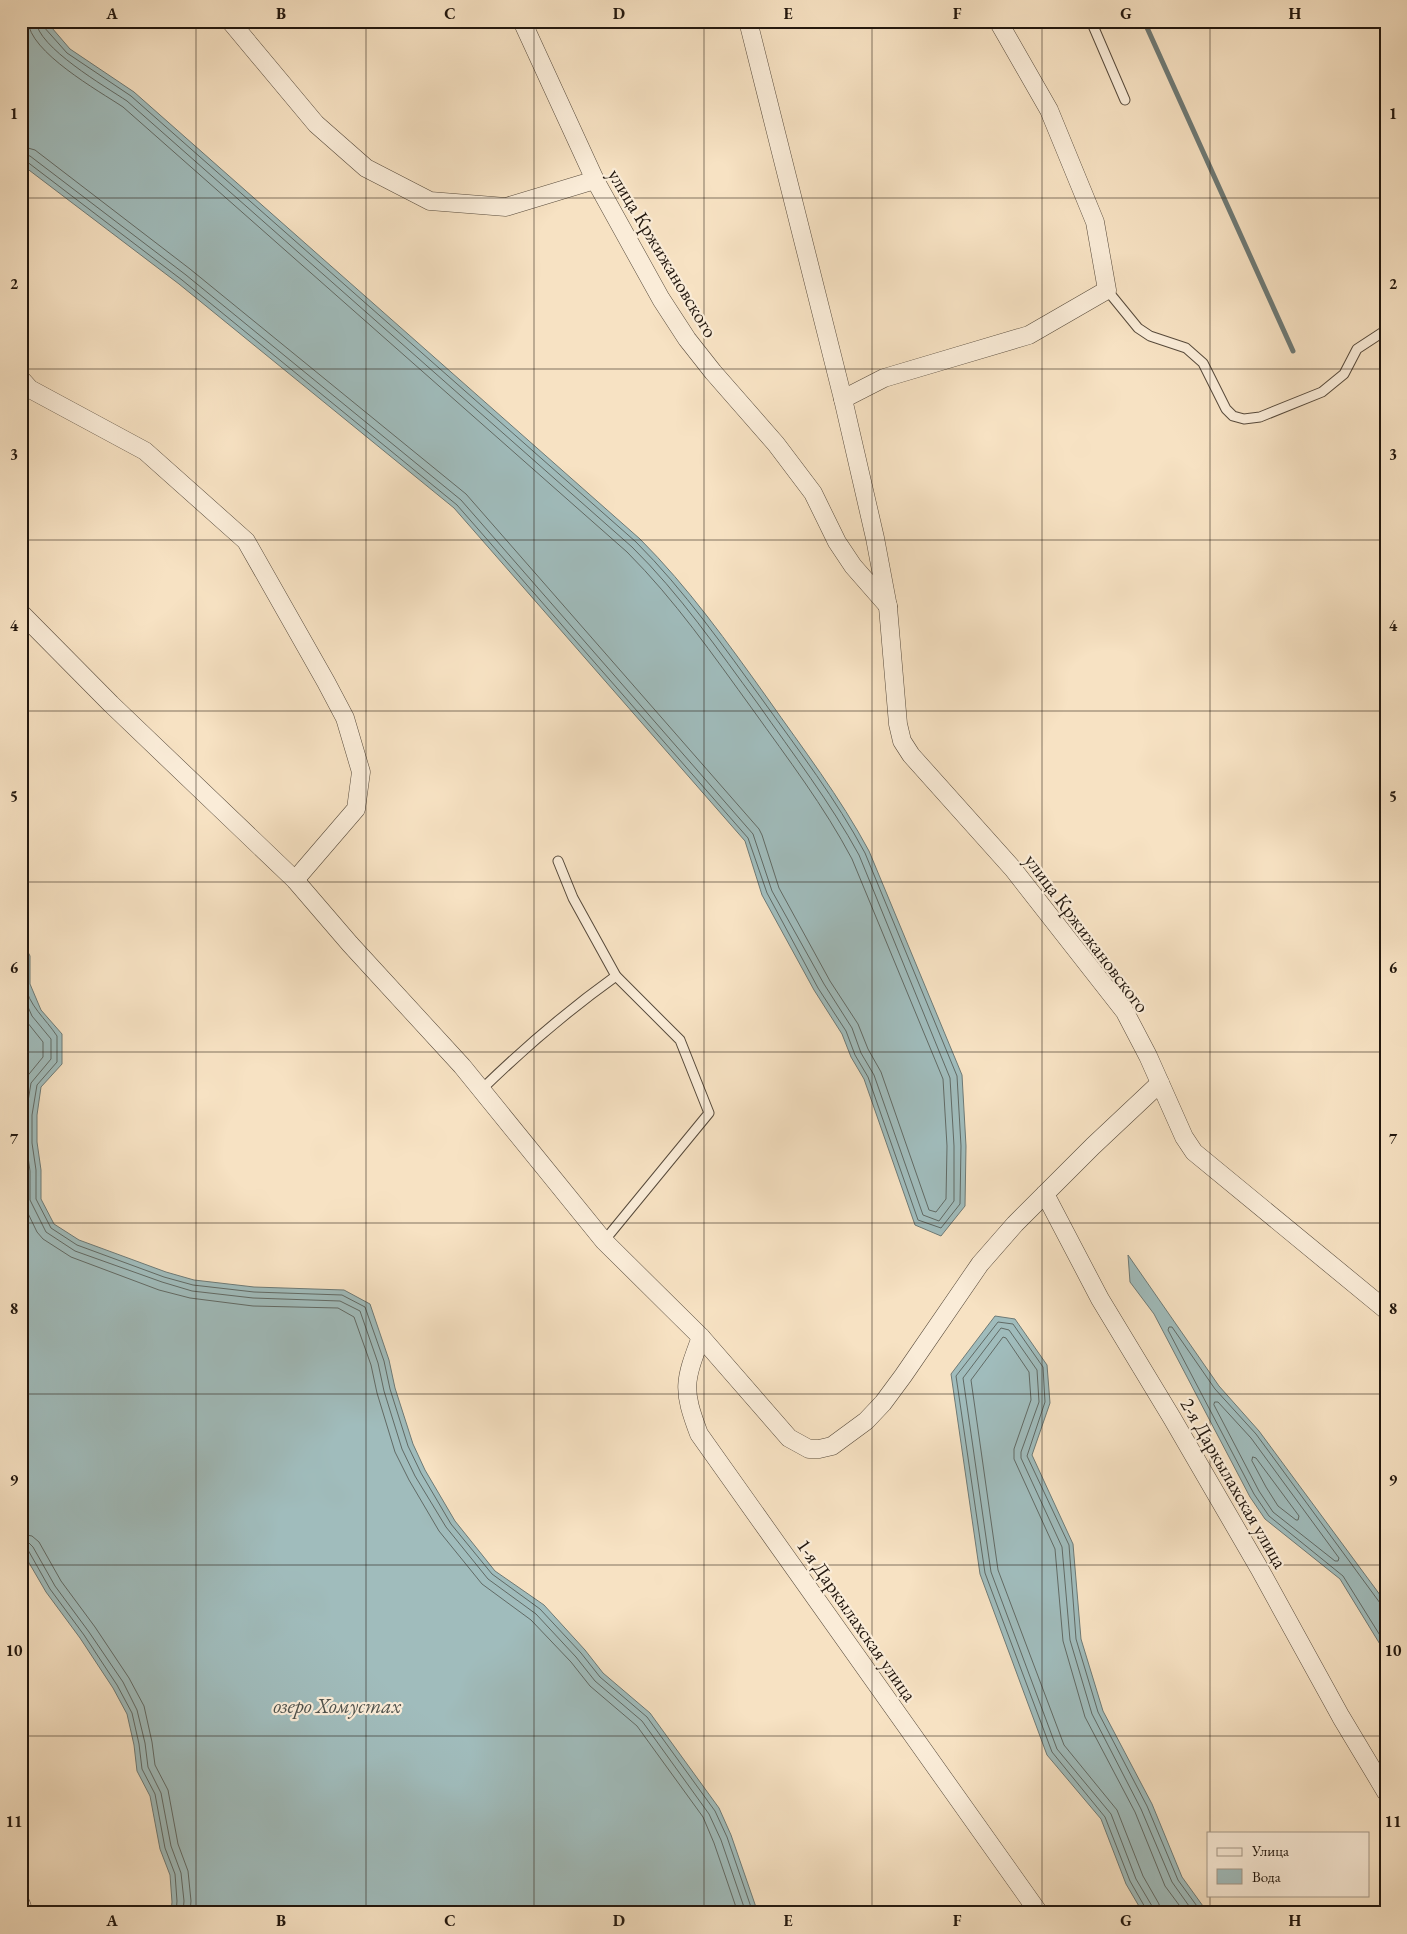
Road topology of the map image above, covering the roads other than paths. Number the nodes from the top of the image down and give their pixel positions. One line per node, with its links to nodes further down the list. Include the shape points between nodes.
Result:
1 (230, 21): 7 (street, via 316,124 366,168 430,201 506,207)
2 (522, 21): 7 (street, улица Кржижановского)
3 (748, 21): 11 (street, улица Кржижановского)
4 (998, 21): 8 (street, via 1048,110 1095,222)
5 (1091, 21): 6 (lane)
6 (1125, 100)
7 (594, 180): 12 (street, улица Кржижановского, via 687,340 776,444 813,493 837,542)
8 (1107, 290): 9 (lane, via 1138,328 1150,336 1186,348 1203,363 1226,409 1233,416 1244,419 1260,417 1322,392 1344,374 1357,349); 11 (street, via 1029,334 884,378)
9 (1386, 330)
10 (24, 388): 15 (street, via 145,451 246,541 326,682 345,718 361,772 356,809)
11 (843, 400): 12 (street, улица Кржижановского)
12 (888, 607): 17 (street, улица Кржижановского, via 895,705 902,741 1013,869 1120,1006)
13 (21, 612): 15 (street, via 111,704)
14 (558, 861): 16 (lane, via 573,898)
15 (296, 880): 18 (street)
16 (616, 976): 18 (lane); 20 (lane, via 680,1040 709,1113)
17 (1160, 1083): 19 (street); 21 (street, улица Кржижановского, via 1194,1152)
18 (481, 1090): 20 (street)
19 (1045, 1194): 22 (street, via 980,1264 883,1403 866,1421 832,1446 809,1450 789,1438); 23 (street, 2-я Даркылахская улица, via 1100,1300 1250,1551)
20 (604, 1241): 22 (street)
21 (1386, 1310)
22 (701, 1337): 26 (street, 1-я Даркылахская улица, via 687,1377 686,1395 699,1434)
23 (1386, 1792)
24 (21, 1904): 25 (street)
25 (24, 1913)
26 (1039, 1913)

